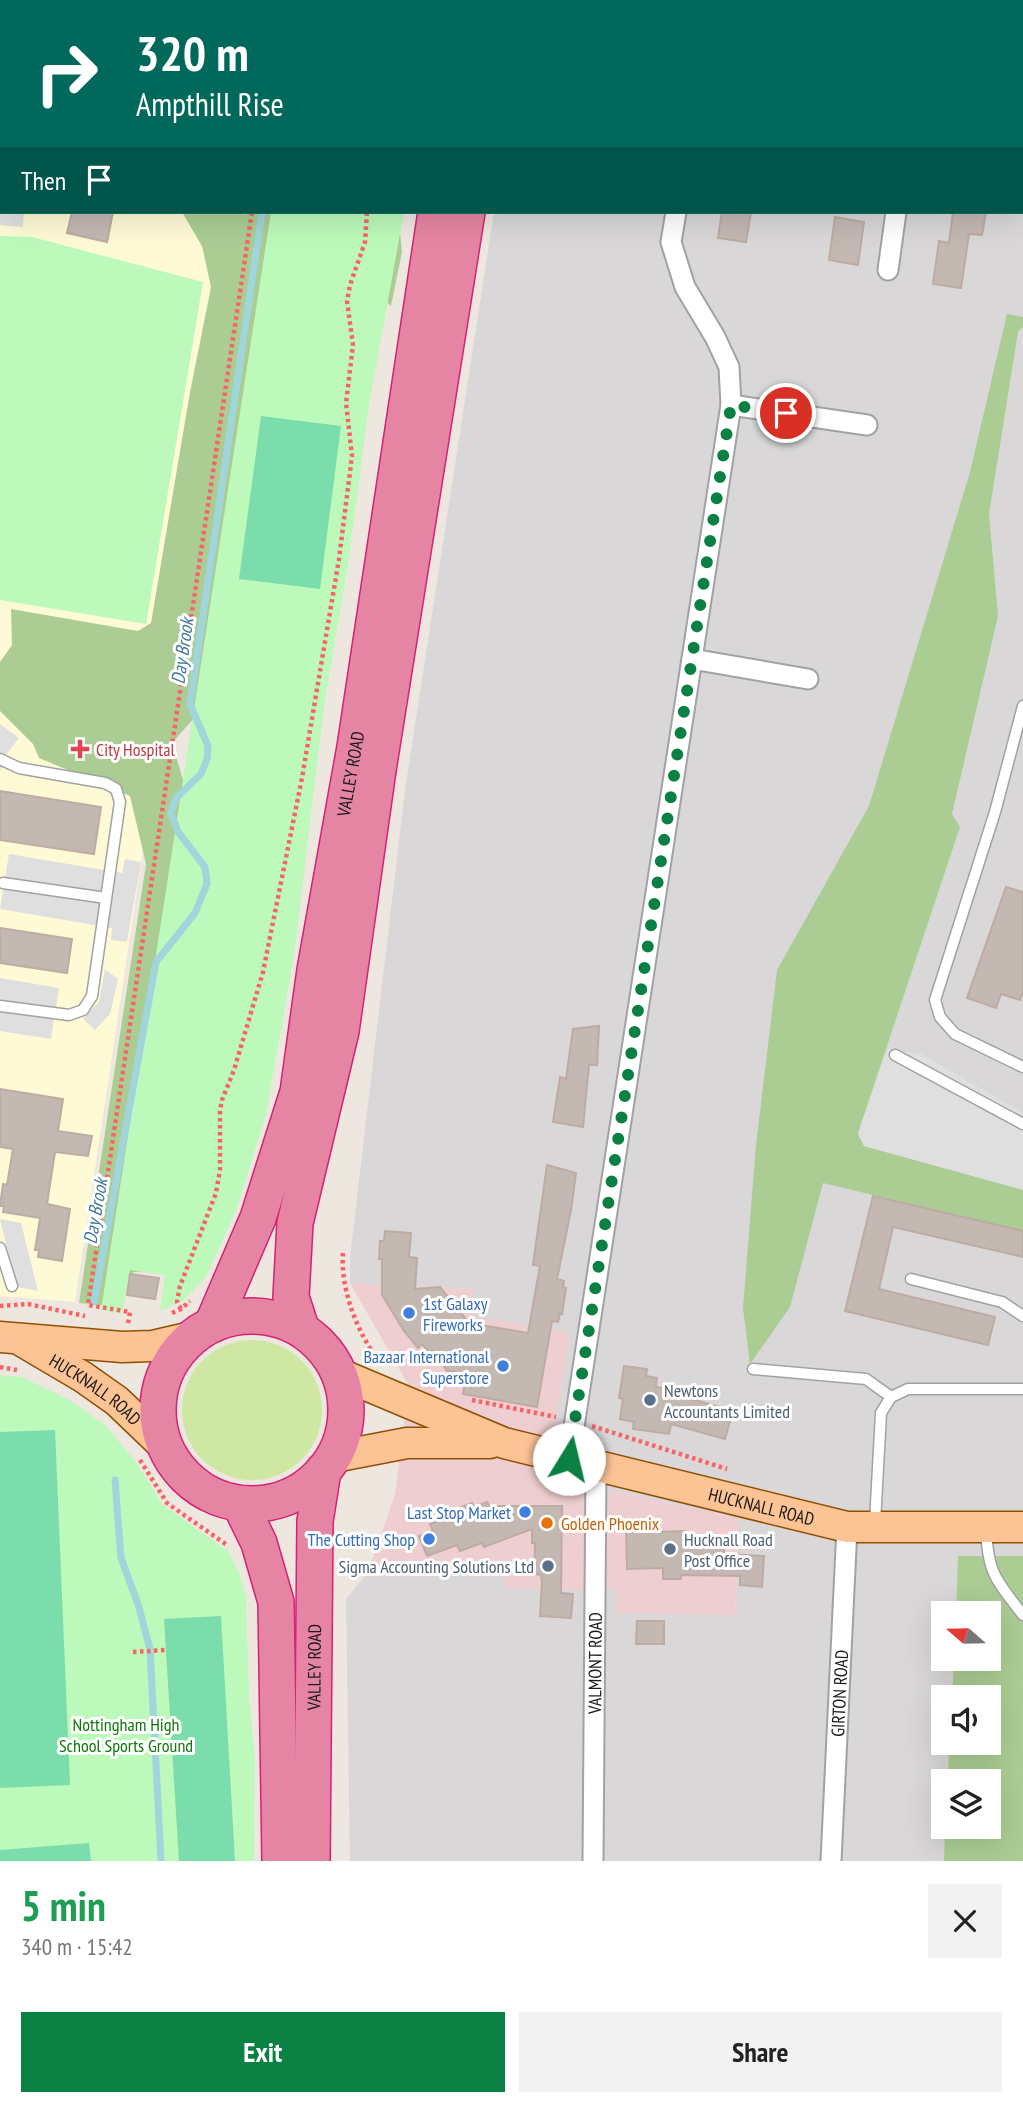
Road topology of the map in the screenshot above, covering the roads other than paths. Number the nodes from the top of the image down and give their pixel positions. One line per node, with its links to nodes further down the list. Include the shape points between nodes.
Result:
1 (436, 214): 22 (highway, VALLEY ROAD, via 298,1093 258,1218)
2 (467, 214): 23 (highway, VALLEY ROAD, via 341,1031 295,1223 291,1297)
3 (676, 214): 6 (street, VALMONT ROAD, via 671,242 685,287 729,366)
4 (896, 214): 5 (street)
5 (888, 270)
6 (731, 405): 7 (street); 8 (street, VALMONT ROAD)
7 (867, 425)
8 (692, 659): 9 (street); 31 (street, VALMONT ROAD, via 575,1422)
9 (808, 679)
10 (1023, 706): 16 (lane, via 996,812 935,1000 940,1017 955,1034)
11 (0, 759): 13 (lane, via 19,768 105,783 116,789 120,802)
12 (4, 883): 13 (lane)
13 (106, 898): 14 (lane, via 92,996 83,1010 69,1015)
14 (0, 1006)
15 (895, 1055): 17 (lane)
16 (1023, 1067)
17 (1023, 1124)
18 (0, 1248): 20 (lane)
19 (911, 1279): 21 (lane, via 1002,1302)
20 (12, 1286)
21 (1023, 1316)
22 (195, 1323): 23 (highway, via 242,1315 272,1317); 24 (main road, HUCKNALL ROAD, via 152,1346); 30 (highway, via 160,1387)
23 (300, 1328): 26 (highway, via 324,1348)
24 (9, 1338): 30 (main road, HUCKNALL ROAD, via 83,1377 117,1401)
25 (753, 1369): 28 (lane, via 866,1379)
26 (340, 1374): 29 (main road, HUCKNALL ROAD); 32 (highway, via 346,1416 343,1437)
27 (1023, 1389): 28 (lane, via 908,1389)
28 (891, 1397): 34 (lane, via 881,1413)
29 (504, 1443): 31 (main road, HUCKNALL ROAD); 32 (main road, HUCKNALL ROAD, via 407,1443)
30 (149, 1449): 33 (highway, via 194,1485 215,1497)
31 (583, 1462): 34 (main road, HUCKNALL ROAD); 40 (street, VALMONT ROAD)
32 (329, 1464): 33 (highway, via 300,1492 271,1503); 39 (highway, VALLEY ROAD, via 315,1521)
33 (240, 1503): 38 (highway, VALLEY ROAD, via 259,1543 276,1602)
34 (861, 1527): 35 (main road, HUCKNALL ROAD); 41 (street, GIRTON ROAD)
35 (986, 1527): 36 (main road, HUCKNALL ROAD); 37 (lane, via 987,1556 994,1577)
36 (1023, 1527)
37 (1023, 1615)
38 (279, 1861)
39 (312, 1861)
40 (593, 1861)
41 (831, 1861)

